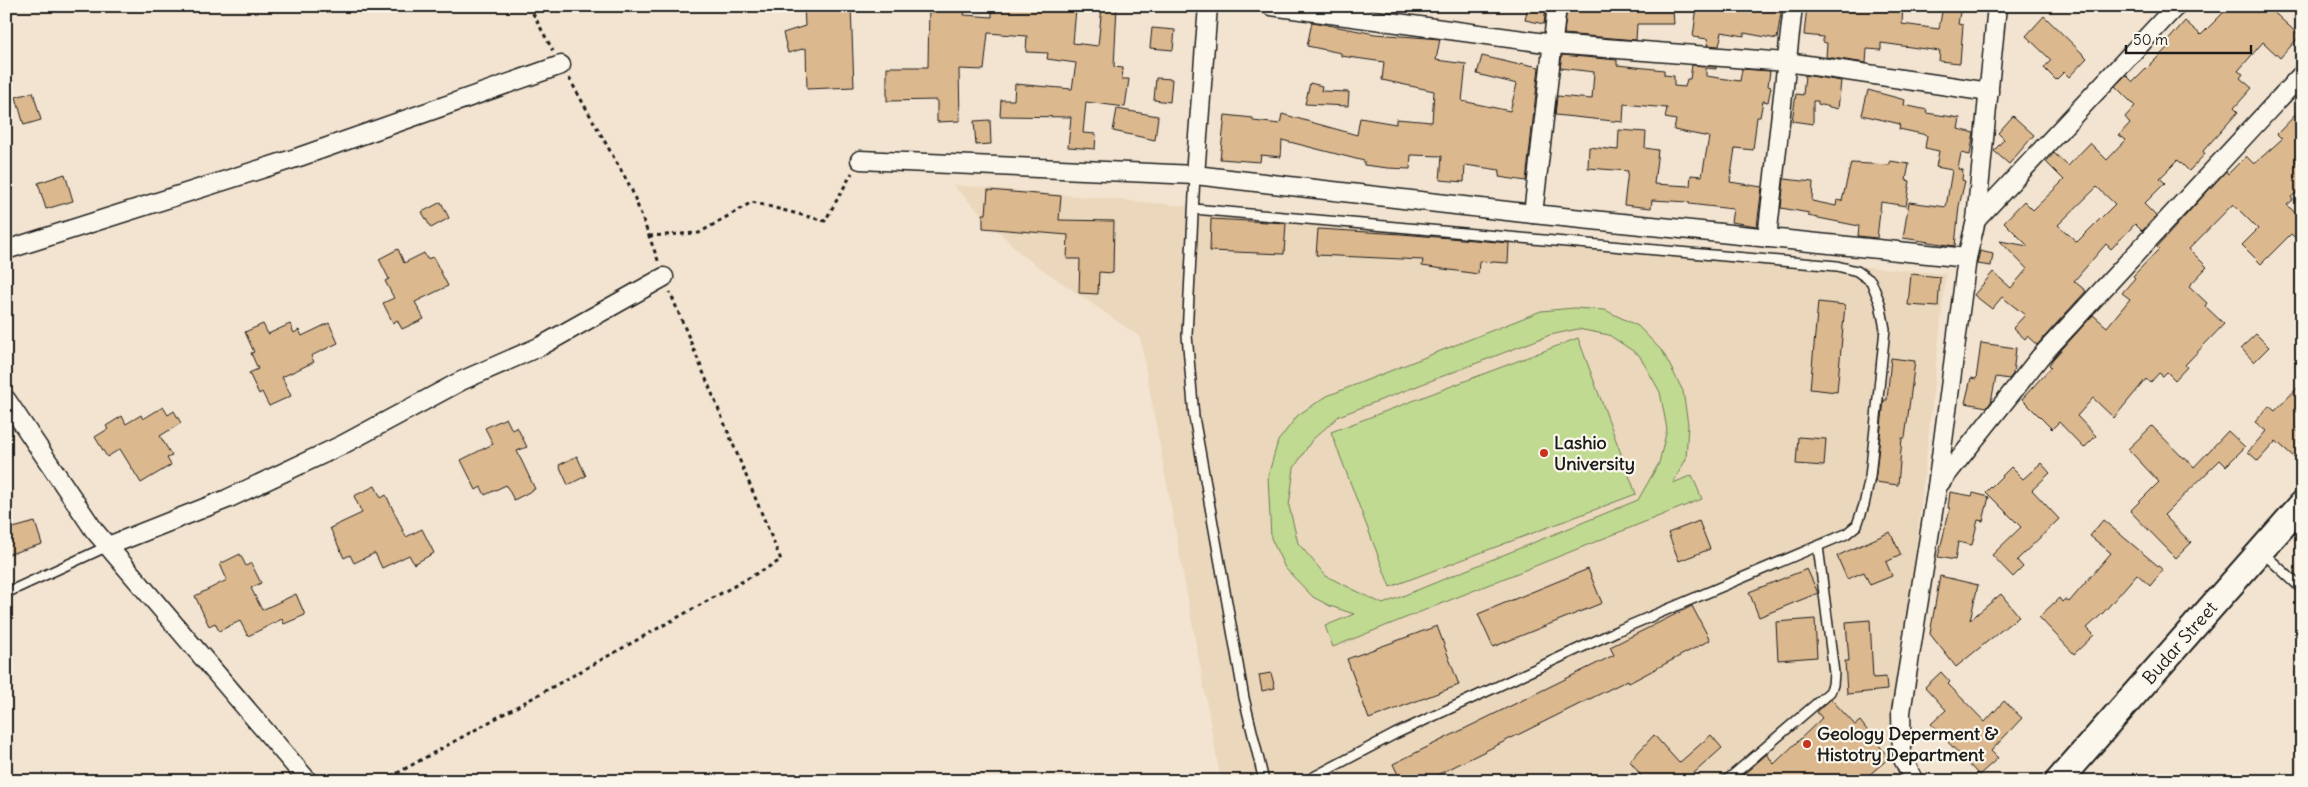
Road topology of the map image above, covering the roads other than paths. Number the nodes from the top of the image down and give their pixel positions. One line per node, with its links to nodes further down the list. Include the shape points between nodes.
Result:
1 (1208, 6): 13 (street)
2 (1271, 6): 7 (street)
3 (1557, 6): 7 (street)
4 (1793, 6): 8 (street)
5 (1996, 6): 11 (street)
6 (2176, 6): 16 (street)
7 (1554, 44): 8 (street); 15 (street)
8 (1787, 62): 11 (street); 17 (street)
9 (561, 65): 18 (street, via 299,157)
10 (2302, 74): 22 (street, via 2040,357)
11 (1989, 92): 16 (street)
12 (860, 160): 13 (street)
13 (1195, 175): 14 (lane); 15 (street)
14 (1194, 209): 25 (lane, via 1837,266 1857,271 1871,281 1885,329 1870,477 1857,525 1846,534); 30 (lane, via 1187,335 1194,417 1244,698)
15 (1533, 214): 17 (street)
16 (1976, 220): 19 (street)
17 (1767, 238): 19 (street)
18 (6, 250)
19 (1968, 258): 22 (street)
20 (664, 277): 24 (street, via 541,346 461,381 342,445 227,499)
21 (6, 399): 24 (street)
22 (1936, 487): 33 (street, via 1901,712 1902,757)
23 (2302, 504): 26 (main road, Budar Street)
24 (108, 546): 28 (lane); 29 (street)
25 (1818, 546): 31 (lane, via 1619,630 1394,734); 32 (lane, via 1833,685 1830,692)
26 (2260, 551): 27 (lane); 34 (main road, Budar Street)
27 (2302, 589)
28 (6, 594)
29 (308, 781)
30 (1264, 781)
31 (1306, 781)
32 (1726, 781)
33 (1914, 781)
34 (2058, 781)

